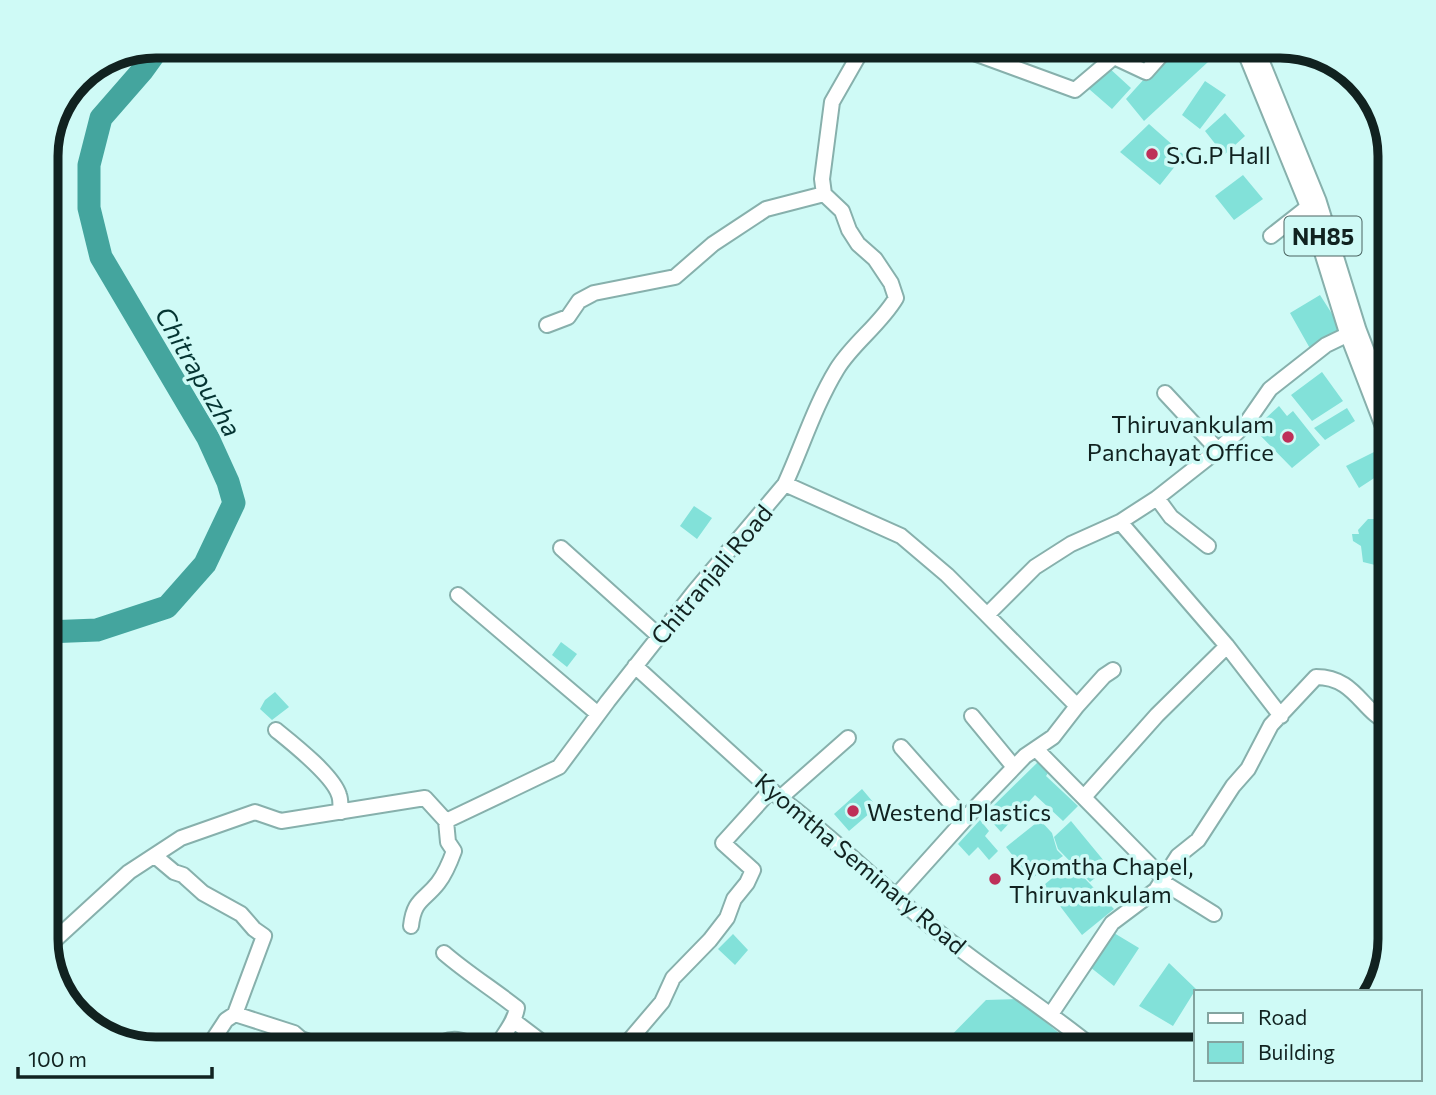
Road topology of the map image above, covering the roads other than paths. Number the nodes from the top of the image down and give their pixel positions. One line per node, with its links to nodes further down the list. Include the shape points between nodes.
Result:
1 (856, 58): 7 (street, via 831,102)
2 (988, 58): 3 (street, via 1075,90)
3 (1113, 58)
4 (1116, 58): 5 (street, via 1146,72)
5 (1158, 58)
6 (1254, 58): 8 (highway, NH85)
7 (824, 194): 10 (street, via 766,209 713,244 675,277 594,293 579,300 568,317); 15 (street, via 842,211 858,244 891,282 896,298 838,368)
8 (1313, 203): 9 (street); 11 (highway, NH85)
9 (1271, 236)
10 (547, 325)
11 (1353, 332): 13 (highway, NH85); 14 (street, via 1326,345 1270,389 1245,425)
12 (1165, 393): 14 (street)
13 (1378, 395)
14 (1218, 450): 16 (street)
15 (785, 484): 21 (street, Chitranjali Road, via 901,536); 22 (street, Chitranjali Road)
16 (1157, 498): 17 (street); 18 (street, via 1171,517)
17 (1120, 522): 21 (street, via 1035,567); 23 (street)
18 (1208, 546)
19 (561, 548): 22 (street)
20 (458, 595): 27 (street)
21 (987, 615): 26 (street, Chitranjali Road)
22 (659, 636): 24 (street, Chitranjali Road)
23 (1227, 646): 30 (street); 37 (street)
24 (635, 666): 27 (street, Chitranjali Road); 36 (street, Kyomtha Seminary Road)
25 (1113, 670): 26 (street)
26 (1077, 706): 34 (street, via 1053,737)
27 (598, 714): 40 (street, Chitranjali Road, via 559,767)
28 (1378, 715): 30 (street, via 1352,689 1316,677)
29 (972, 716): 35 (street)
30 (1281, 716): 42 (street, via 1198,839 1178,856)
31 (276, 730): 38 (street, via 324,774 339,793)
32 (848, 738): 36 (street)
33 (901, 747): 39 (street)
34 (1036, 749): 35 (street); 37 (street)
35 (1014, 767): 39 (street)
36 (776, 794): 43 (street, Kyomtha Seminary Road); 55 (street, via 723,843 753,870 727,918 673,978 662,1002)
37 (1084, 797): 42 (street)
38 (341, 812): 40 (street, via 425,798); 41 (street, via 281,821 255,811 181,838)
39 (965, 819): 43 (street)
40 (446, 821): 45 (street, via 454,852 438,884 421,898)
41 (155, 856): 46 (street, via 129,872); 48 (street, via 203,893 241,914 264,936)
42 (1162, 880): 44 (street); 49 (street, via 1156,890 1112,923)
43 (896, 896): 49 (street, Kyomtha Seminary Road)
44 (1214, 914)
45 (411, 926)
46 (58, 937)
47 (444, 953): 50 (street, via 517,1008)
48 (235, 1014): 51 (street); 52 (street)
49 (1051, 1014): 56 (street, Kyomtha Seminary Road)
50 (514, 1021): 53 (street); 54 (street)
51 (215, 1037)
52 (299, 1037)
53 (501, 1037)
54 (535, 1037)
55 (632, 1037)
56 (1080, 1037)

